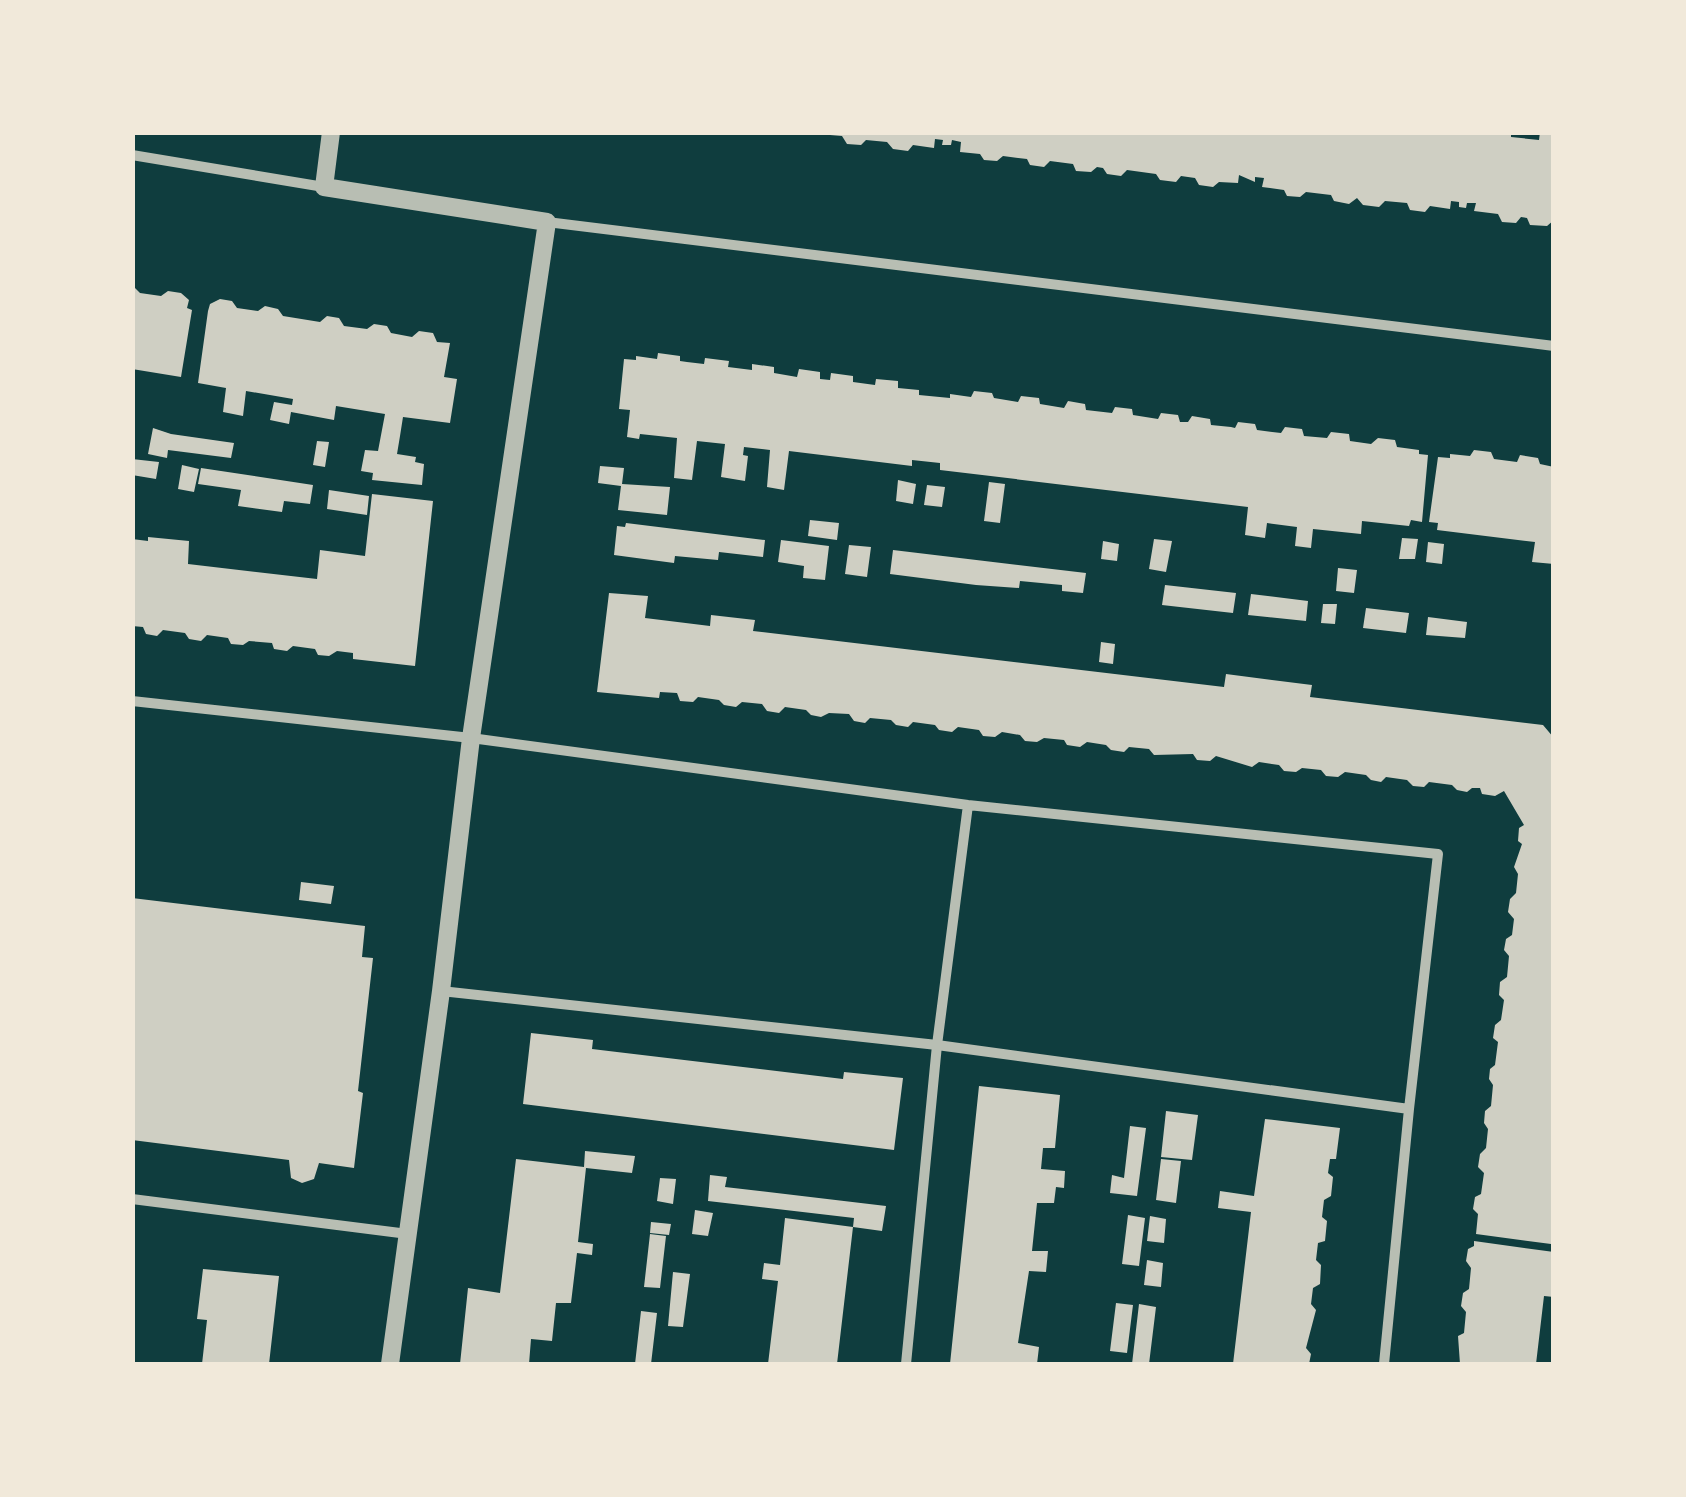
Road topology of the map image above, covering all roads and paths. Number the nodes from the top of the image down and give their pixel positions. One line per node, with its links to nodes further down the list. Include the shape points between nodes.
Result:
1 (331, 132): 3 (street)
2 (132, 156): 3 (street)
3 (324, 187): 4 (street)
4 (547, 222): 5 (street); 7 (street)
5 (1554, 346)
6 (132, 701): 7 (street)
7 (471, 738): 8 (street); 9 (street)
8 (968, 804): 10 (street); 11 (street, via 1438,854)
9 (442, 992): 10 (street); 13 (street)
10 (938, 1044): 11 (street); 15 (street)
11 (1409, 1108): 16 (street)
12 (132, 1198): 13 (street)
13 (408, 1234): 14 (street)
14 (390, 1364)
15 (906, 1364)
16 (1384, 1364)

